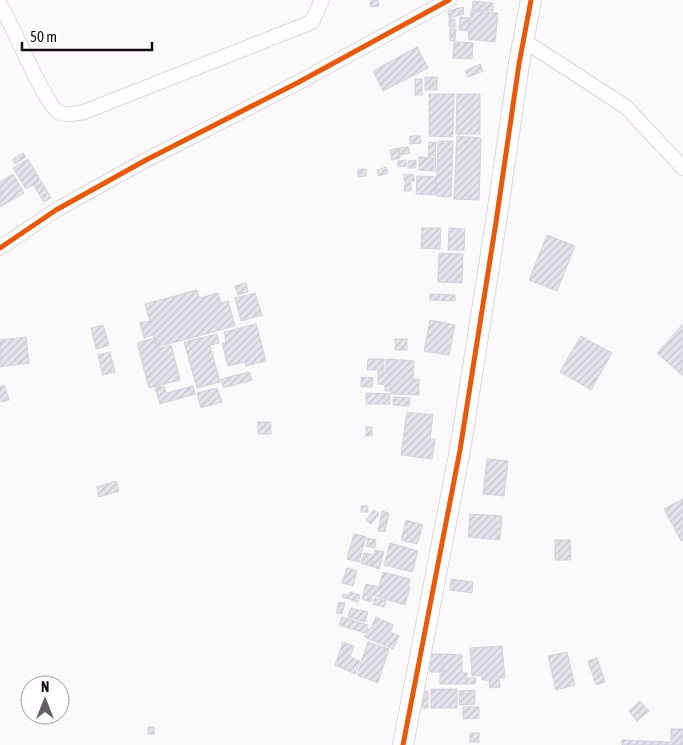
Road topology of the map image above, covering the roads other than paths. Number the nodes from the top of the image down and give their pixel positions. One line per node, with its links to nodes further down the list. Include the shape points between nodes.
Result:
1 (322, 0): 4 (street, via 312,22 72,114 60,113 52,106)
2 (449, 0): 7 (street, via 146,160 56,210)
3 (531, 0): 5 (street)
4 (0, 5)
5 (523, 40): 6 (street, via 626,106); 8 (street, via 460,450)
6 (683, 168)
7 (0, 248)
8 (403, 745)

